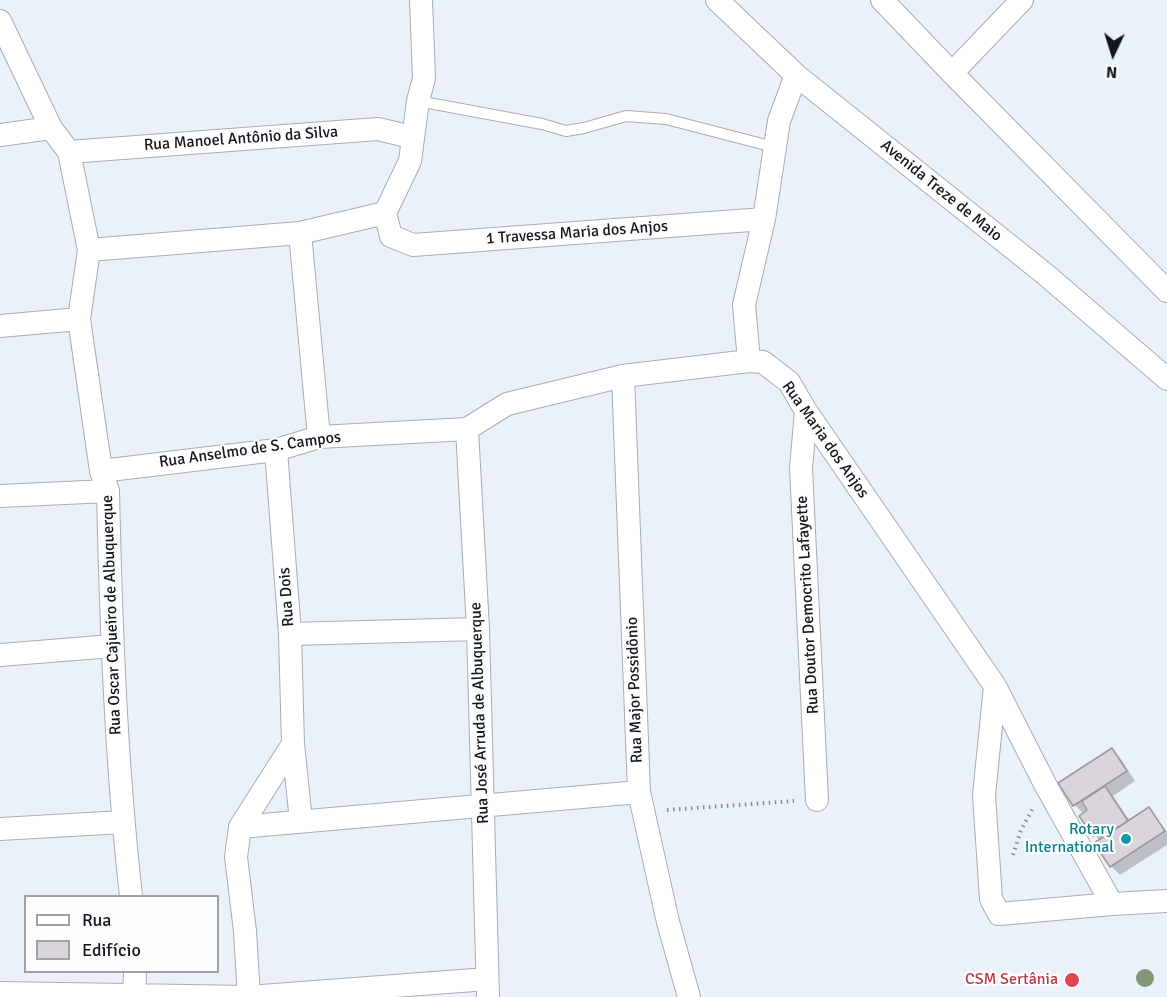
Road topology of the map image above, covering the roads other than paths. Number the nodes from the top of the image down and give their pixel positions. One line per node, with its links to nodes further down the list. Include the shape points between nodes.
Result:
1 (421, 0): 8 (street, via 424,78)
2 (717, 0): 7 (street, Avenida Treze de Maio)
3 (882, 0): 6 (street)
4 (1022, 0): 6 (street)
5 (0, 21): 9 (street, Rua Oscar Cajueiro de Albuquerque)
6 (952, 73): 18 (street)
7 (796, 75): 12 (street, via 778,120); 23 (street, Avenida Treze de Maio, via 1045,274)
8 (418, 101): 11 (street); 12 (lane, via 566,131 626,116 666,119)
9 (51, 128): 10 (street); 13 (street, Rua Oscar Cajueiro de Albuquerque)
10 (0, 135)
11 (411, 137): 13 (street, Rua Manoel Antônio da Silva, via 378,129); 14 (street, via 410,160)
12 (774, 147): 15 (street)
13 (69, 152): 17 (street, Rua Oscar Cajueiro de Albuquerque)
14 (385, 213): 15 (street, 1 Travessa Maria dos Anjos, via 391,236 413,245); 16 (street)
15 (764, 219): 21 (street, via 744,305)
16 (300, 233): 17 (street); 26 (street)
17 (89, 250): 19 (street, Rua Oscar Cajueiro de Albuquerque)
18 (1167, 291)
19 (79, 319): 20 (street); 28 (street, Rua Oscar Cajueiro de Albuquerque)
20 (0, 326)
21 (749, 361): 22 (street, Rua Anselmo de S. Campos); 24 (street, Rua Maria dos Anjos, via 763,362 789,382)
22 (623, 376): 25 (street, Rua Anselmo de S. Campos, via 507,404); 37 (street, Rua Major Possidônio)
23 (1167, 379)
24 (806, 411): 34 (street, Rua Maria dos Anjos); 36 (street, Rua Doutor Democrito Lafayette, via 801,468)
25 (467, 429): 26 (street, Rua Anselmo de S. Campos); 30 (street, Rua José Arruda de Albuquerque)
26 (319, 437): 27 (street, Rua Anselmo de S. Campos)
27 (276, 450): 28 (street, Rua Anselmo de S. Campos); 31 (street, Rua Dois)
28 (104, 481): 29 (street, Rua Anselmo de S. Campos); 32 (street, Rua Oscar Cajueiro de Albuquerque)
29 (0, 496)
30 (478, 629): 31 (street); 38 (street, Rua José Arruda de Albuquerque)
31 (290, 634): 35 (street, Rua Dois)
32 (112, 646): 33 (street); 40 (street, Rua Oscar Cajueiro de Albuquerque)
33 (0, 655)
34 (995, 686): 45 (street, Rua Maria dos Anjos); 45 (street, via 984,795 991,899 999,914)
35 (294, 744): 39 (street, Rua Dois); 41 (street)
36 (817, 800)
37 (641, 802): 38 (street); 51 (street, Rua Major Possidônio)
38 (483, 804): 39 (street); 47 (street, Rua José Arruda de Albuquerque)
39 (301, 820): 41 (street)
40 (123, 822): 42 (street); 43 (street, Rua Oscar Cajueiro de Albuquerque)
41 (240, 827): 50 (street, via 236,857)
42 (0, 829)
43 (131, 895)
44 (1167, 903): 45 (street)
45 (1112, 904)
46 (135, 973): 49 (street)
47 (487, 988): 50 (street)
48 (0, 993): 49 (street)
49 (134, 997): 50 (street)
50 (249, 997)
51 (688, 997)

